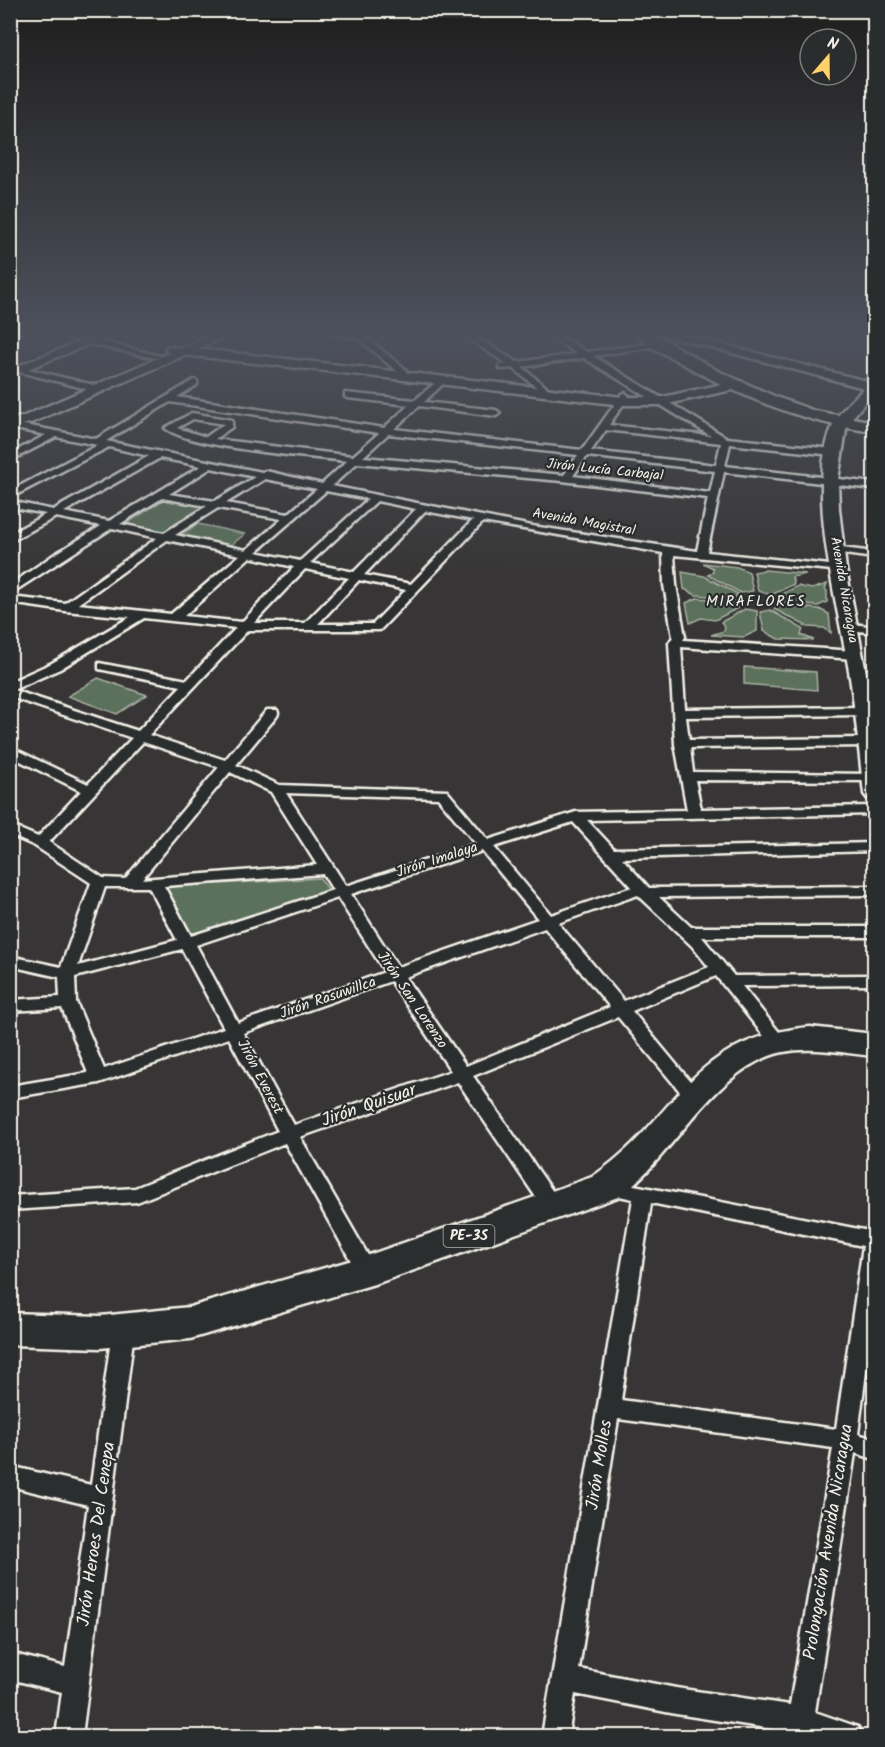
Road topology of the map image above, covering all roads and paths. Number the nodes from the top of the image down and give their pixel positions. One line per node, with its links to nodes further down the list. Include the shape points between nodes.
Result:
1 (39, 414): 10 (street)
2 (147, 414): 17 (street)
3 (271, 414): 13 (street)
4 (405, 414): 13 (street)
5 (614, 414): 11 (street)
6 (682, 414): 16 (street)
7 (809, 414): 9 (highway)
8 (847, 414): 9 (street)
9 (840, 421): 12 (highway); 18 (street, Avenida Nicaragua)
10 (10, 422): 14 (street, Avenida Magistral)
11 (605, 427): 16 (street); 19 (street)
12 (874, 427)
13 (387, 430): 19 (street); 22 (street)
14 (54, 434): 17 (street, Avenida Magistral); 21 (street)
15 (209, 439): 15 (street, Jirón Lucía Carbajal, via 229,422 192,416 170,428 183,435); 22 (street, Jirón Lucía Carbajal)
16 (726, 441): 18 (street); 24 (street)
17 (103, 443): 20 (street, Avenida Magistral); 30 (street)
18 (833, 452): 27 (street, Avenida Nicaragua)
19 (586, 453): 24 (street); 26 (street)
20 (159, 454): 23 (street, Avenida Magistral); 37 (street)
21 (10, 458)
22 (354, 460): 26 (street, Jirón Lucía Carbajal); 28 (street)
23 (211, 464): 25 (street, Avenida Magistral); 31 (street)
24 (720, 467): 27 (street); 32 (street)
25 (266, 474): 28 (street, Avenida Magistral); 35 (street)
26 (566, 479): 32 (street, Jirón Lucía Carbajal)
27 (831, 479): 29 (street); 43 (street, Avenida Nicaragua)
28 (326, 486): 33 (street, Avenida Magistral); 38 (street)
29 (874, 486)
30 (10, 495)
31 (160, 495): 35 (street); 40 (street)
32 (713, 496): 46 (street)
33 (376, 497): 36 (street, Avenida Magistral); 48 (street)
34 (10, 504): 37 (street)
35 (217, 506): 38 (street); 41 (street)
36 (424, 506): 39 (street, Avenida Magistral); 50 (street)
37 (56, 513): 40 (street); 42 (street)
38 (288, 517): 45 (street)
39 (481, 518): 44 (street, Avenida Magistral); 51 (street)
40 (113, 525): 41 (street); 52 (street)
41 (166, 536): 45 (street); 54 (street)
42 (10, 539)
43 (834, 550): 47 (street); 49 (street, Avenida Nicaragua)
44 (668, 552): 46 (street, Avenida Magistral); 61 (street, via 679,637)
45 (248, 554): 48 (street); 56 (street)
46 (701, 555): 49 (street, Avenida Magistral)
47 (874, 555)
48 (302, 565): 50 (street); 57 (street)
49 (839, 569): 59 (street, Avenida Nicaragua)
50 (355, 576): 51 (street); 58 (street)
51 (413, 588): 58 (street, via 376,628)
52 (10, 591)
53 (10, 600): 54 (street)
54 (65, 608): 55 (street)
55 (143, 614): 56 (street); 65 (street, via 56,666)
56 (174, 618): 57 (street)
57 (247, 626): 58 (street); 64 (street)
58 (308, 627)
59 (847, 627): 60 (street); 62 (street, Avenida Nicaragua)
60 (874, 630)
61 (675, 643): 62 (street); 69 (street)
62 (855, 655): 67 (street, Avenida Nicaragua)
63 (103, 666): 64 (street)
64 (189, 684): 71 (street)
65 (10, 687)
66 (10, 693): 71 (street)
67 (863, 711): 69 (street); 70 (street, Avenida Nicaragua)
68 (272, 713): 74 (street)
69 (679, 713): 72 (street)
70 (869, 736): 72 (street); 76 (street, Avenida Nicaragua)
71 (141, 737): 74 (street); 78 (street)
72 (682, 744): 75 (street)
73 (10, 751): 78 (street)
74 (226, 765): 77 (street); 90 (street)
75 (686, 776): 76 (street); 80 (street)
76 (873, 785)
77 (276, 789): 84 (street, via 442,794); 87 (street, Jirón San Lorenzo)
78 (91, 791): 83 (street)
79 (874, 810): 80 (street, Jirón Imalaya)
80 (695, 814): 81 (street, Jirón Imalaya)
81 (576, 816): 84 (street, Jirón Imalaya); 86 (street)
82 (10, 829): 83 (street)
83 (40, 843): 88 (street)
84 (483, 845): 92 (street, Jirón Imalaya); 94 (street)
85 (874, 847): 86 (street)
86 (610, 854): 93 (street)
87 (326, 869): 89 (street); 92 (street, Jirón San Lorenzo)
88 (99, 882): 90 (street); 99 (street)
89 (154, 882): 90 (street); 97 (street, Jirón Everest)
90 (129, 884)
91 (874, 890): 93 (street, Jirón Rasuwillca)
92 (340, 891): 97 (street, Jirón Imalaya); 100 (street, Jirón San Lorenzo)
93 (643, 891): 94 (street, Jirón Rasuwillca); 95 (street)
94 (547, 922): 100 (street, Jirón Rasuwillca); 105 (street)
95 (689, 932): 96 (street); 101 (street)
96 (874, 932)
97 (188, 942): 99 (street, Jirón Imalaya); 106 (street, Jirón Everest)
98 (10, 961): 99 (street, Jirón Imalaya)
99 (67, 974): 103 (street)
100 (395, 975): 106 (street, Jirón Rasuwillca); 109 (street, Jirón San Lorenzo)
101 (724, 975): 102 (street); 105 (street, Jirón Quisuar); 107 (street)
102 (874, 980)
103 (68, 1002): 104 (street); 110 (street)
104 (10, 1006)
105 (619, 1010): 109 (street, Jirón Quisuar); 112 (street)
106 (235, 1030): 110 (street, Jirón Rasuwillca); 113 (street, Jirón Everest)
107 (778, 1042): 108 (highway, PE-3S, via 804,1037); 112 (highway, PE-3S, via 741,1056 715,1073)
108 (874, 1045)
109 (462, 1074): 113 (street, Jirón Quisuar); 117 (street, Jirón San Lorenzo)
110 (99, 1077): 111 (street, Jirón Rasuwillca)
111 (10, 1092)
112 (693, 1096): 114 (highway, PE-3S, via 631,1170)
113 (289, 1134): 116 (street, Jirón Quisuar, via 137,1195); 119 (street, Jirón Everest)
114 (605, 1187): 115 (street); 117 (highway, PE-3S)
115 (643, 1194): 118 (street); 122 (street, Jirón Molles)
116 (10, 1203)
117 (553, 1207): 119 (highway, PE-3S)
118 (874, 1241): 123 (street, Prolongación Avenida Nicaragua)
119 (367, 1271): 121 (highway, PE-3S, via 190,1323)
120 (10, 1329): 121 (highway, PE-3S)
121 (123, 1332): 126 (street, Jirón Heroes Del Cenepa)
122 (609, 1408): 123 (street); 128 (street, Jirón Molles)
123 (846, 1440): 124 (street); 130 (street, Prolongación Avenida Nicaragua)
124 (874, 1449)
125 (10, 1476): 126 (street)
126 (102, 1498): 129 (street, Jirón Heroes Del Cenepa)
127 (10, 1666): 129 (street)
128 (565, 1679): 130 (street); 132 (street, Jirón Molles)
129 (76, 1683): 131 (street, Jirón Heroes Del Cenepa)
130 (800, 1728): 133 (street)
131 (69, 1737)
132 (555, 1737)
133 (849, 1737)

